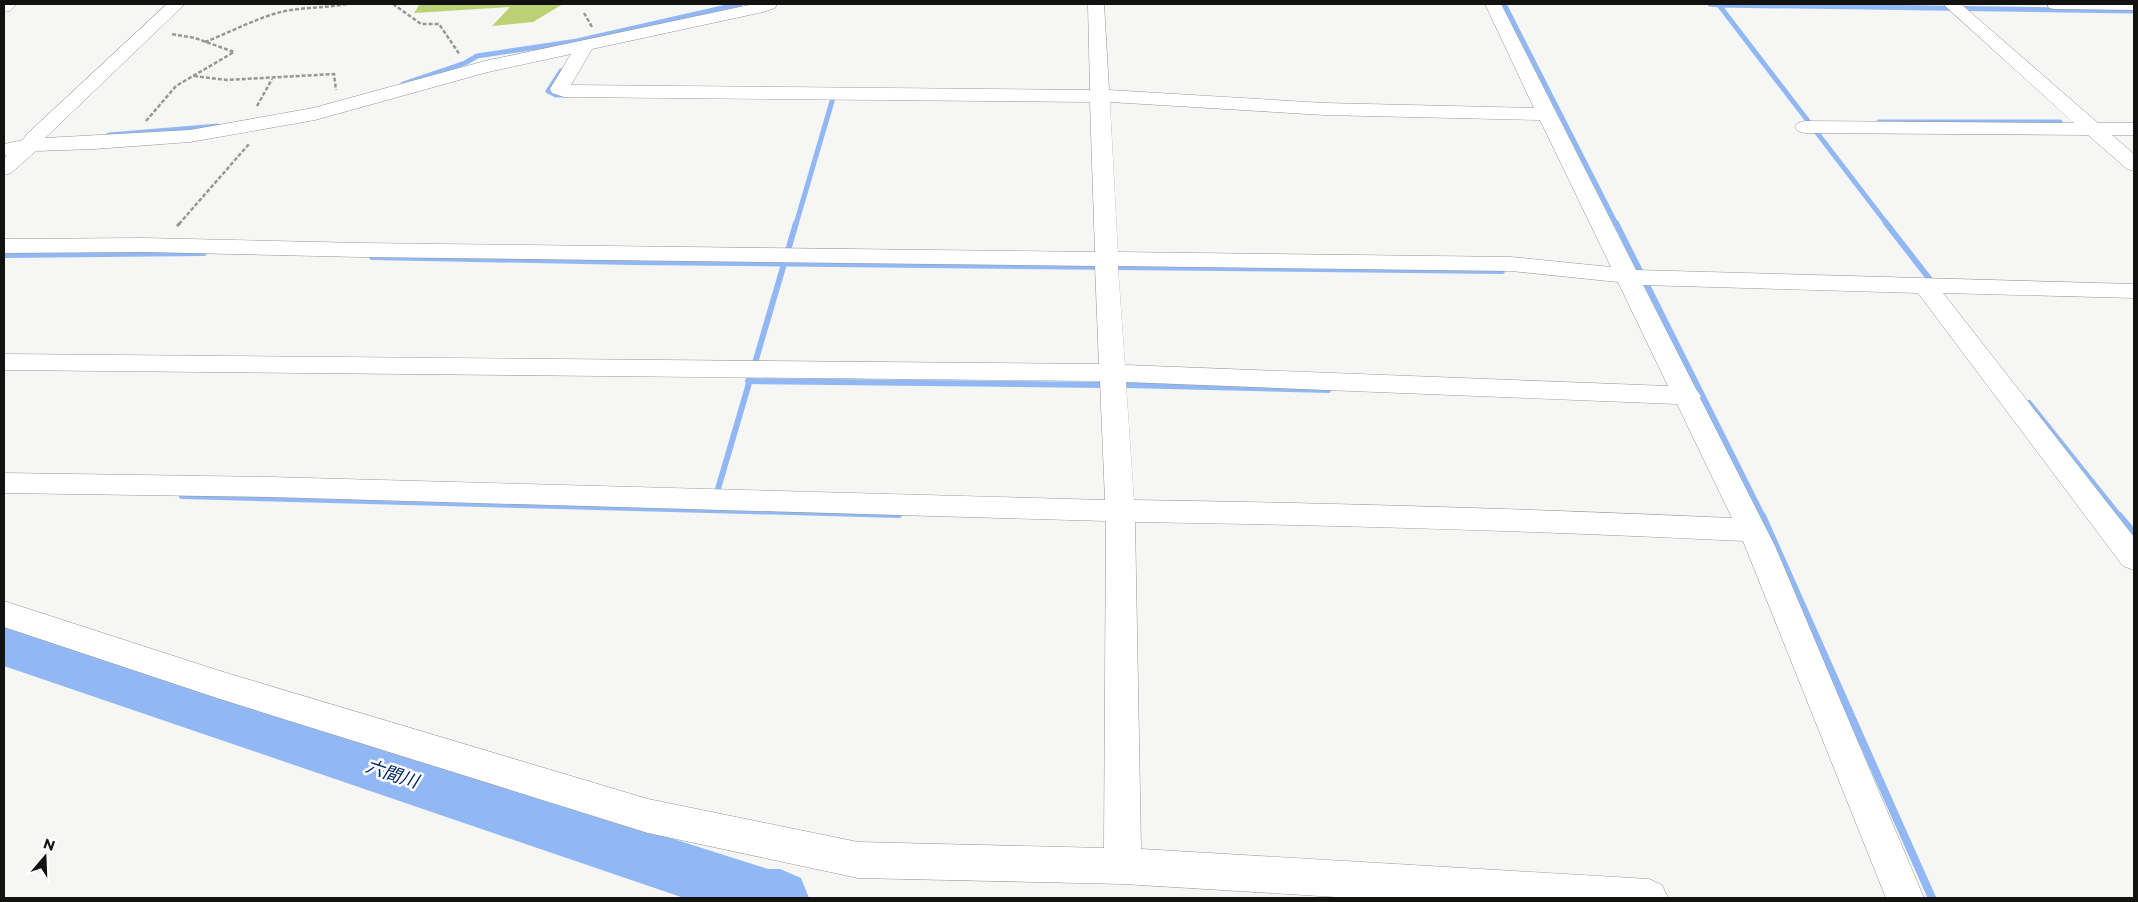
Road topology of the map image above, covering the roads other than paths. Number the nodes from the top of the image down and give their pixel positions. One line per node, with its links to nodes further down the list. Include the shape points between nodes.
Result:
1 (9, 4): 8 (street)
2 (177, 4): 16 (street)
3 (769, 4): 10 (street)
4 (1096, 4): 11 (street)
5 (1492, 4): 12 (street)
6 (2055, 4): 7 (street)
7 (2134, 5)
8 (4, 7)
9 (1955, 7): 14 (street)
10 (583, 44): 11 (street, via 559,89); 16 (street, via 477,69 315,114 226,131 158,139)
11 (1101, 100): 12 (street); 21 (street)
12 (1549, 118): 22 (street)
13 (1810, 127): 14 (street)
14 (2094, 129): 15 (street); 18 (street)
15 (2134, 129)
16 (29, 145): 17 (street); 19 (street)
17 (4, 150)
18 (2134, 165)
19 (4, 169)
20 (4, 246): 21 (street, via 144,245 787,255)
21 (1107, 264): 22 (street, via 1512,264); 26 (street)
22 (1639, 277): 23 (street); 27 (street)
23 (1936, 287): 24 (street); 31 (street)
24 (2134, 292)
25 (4, 362): 26 (street)
26 (1113, 373): 27 (street); 29 (street)
27 (1688, 396): 30 (street)
28 (4, 484): 29 (street, via 270,487 713,500)
29 (1121, 518): 30 (street, via 1511,519); 33 (street)
30 (1755, 536): 35 (street)
31 (2134, 558)
32 (4, 614): 33 (street, via 220,685 648,816 858,860)
33 (1123, 866): 34 (street)
34 (1649, 898)
35 (1906, 898)

